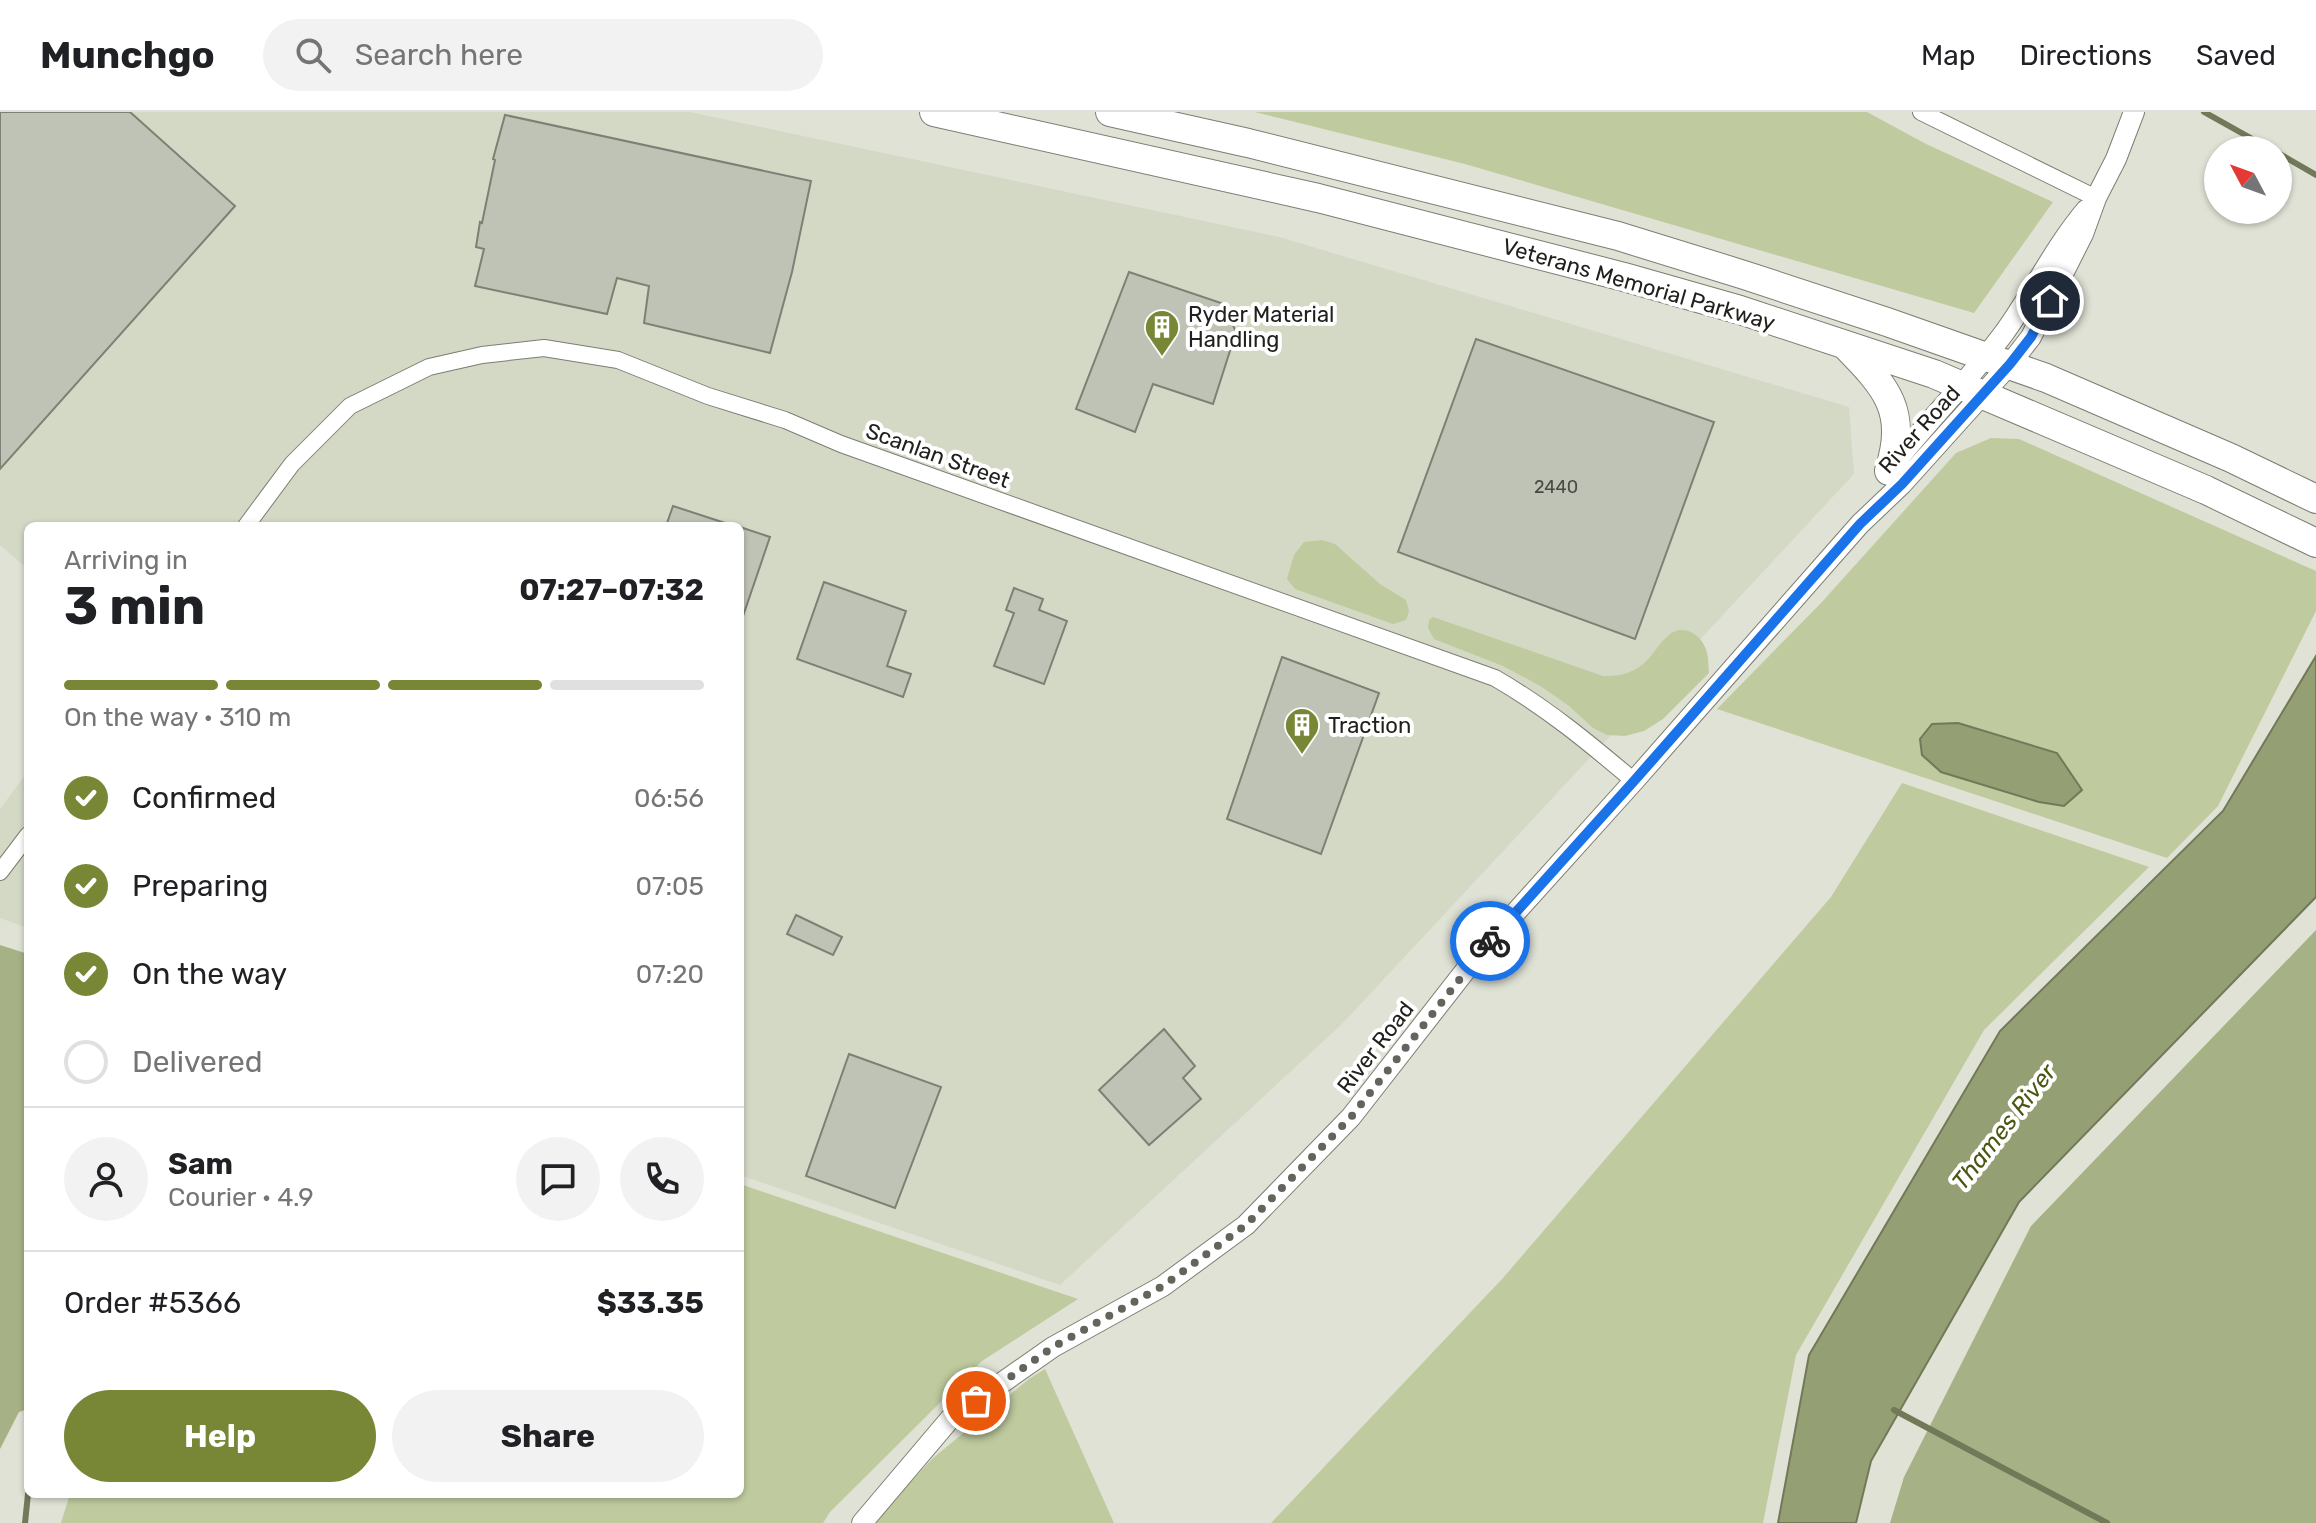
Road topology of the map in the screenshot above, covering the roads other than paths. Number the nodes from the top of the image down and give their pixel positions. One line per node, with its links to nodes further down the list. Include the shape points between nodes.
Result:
1 (934, 112): 6 (highway, Veterans Memorial Parkway, via 1318,198 1624,277)
2 (1110, 112): 7 (highway, Veterans Memorial Parkway, via 1618,236)
3 (1921, 112): 5 (street)
4 (2130, 121): 5 (street, River Road)
5 (2096, 198): 7 (street, River Road, via 2031,337)
6 (1843, 343): 8 (highway, Veterans Memorial Parkway); 9 (highway, via 1881,383 1893,409 1897,434)
7 (1998, 360): 8 (street, River Road); 10 (highway, Veterans Memorial Parkway)
8 (1973, 390): 9 (street, River Road); 12 (street, River Road, via 1902,484); 13 (highway, Veterans Memorial Parkway)
9 (1889, 471): 12 (street, River Road)
10 (2312, 497)
11 (249, 522): 14 (street, Scanlan Street, via 292,464 350,406 429,367 544,348 618,360 1495,678 1567,725)
12 (1860, 524): 14 (street, River Road)
13 (2312, 541)
14 (1634, 781): 17 (street, River Road, via 1479,953 1351,1117 1246,1225 1163,1286 1053,1347 950,1419)
15 (24, 840): 16 (street)
16 (0, 872)
17 (862, 1523)

